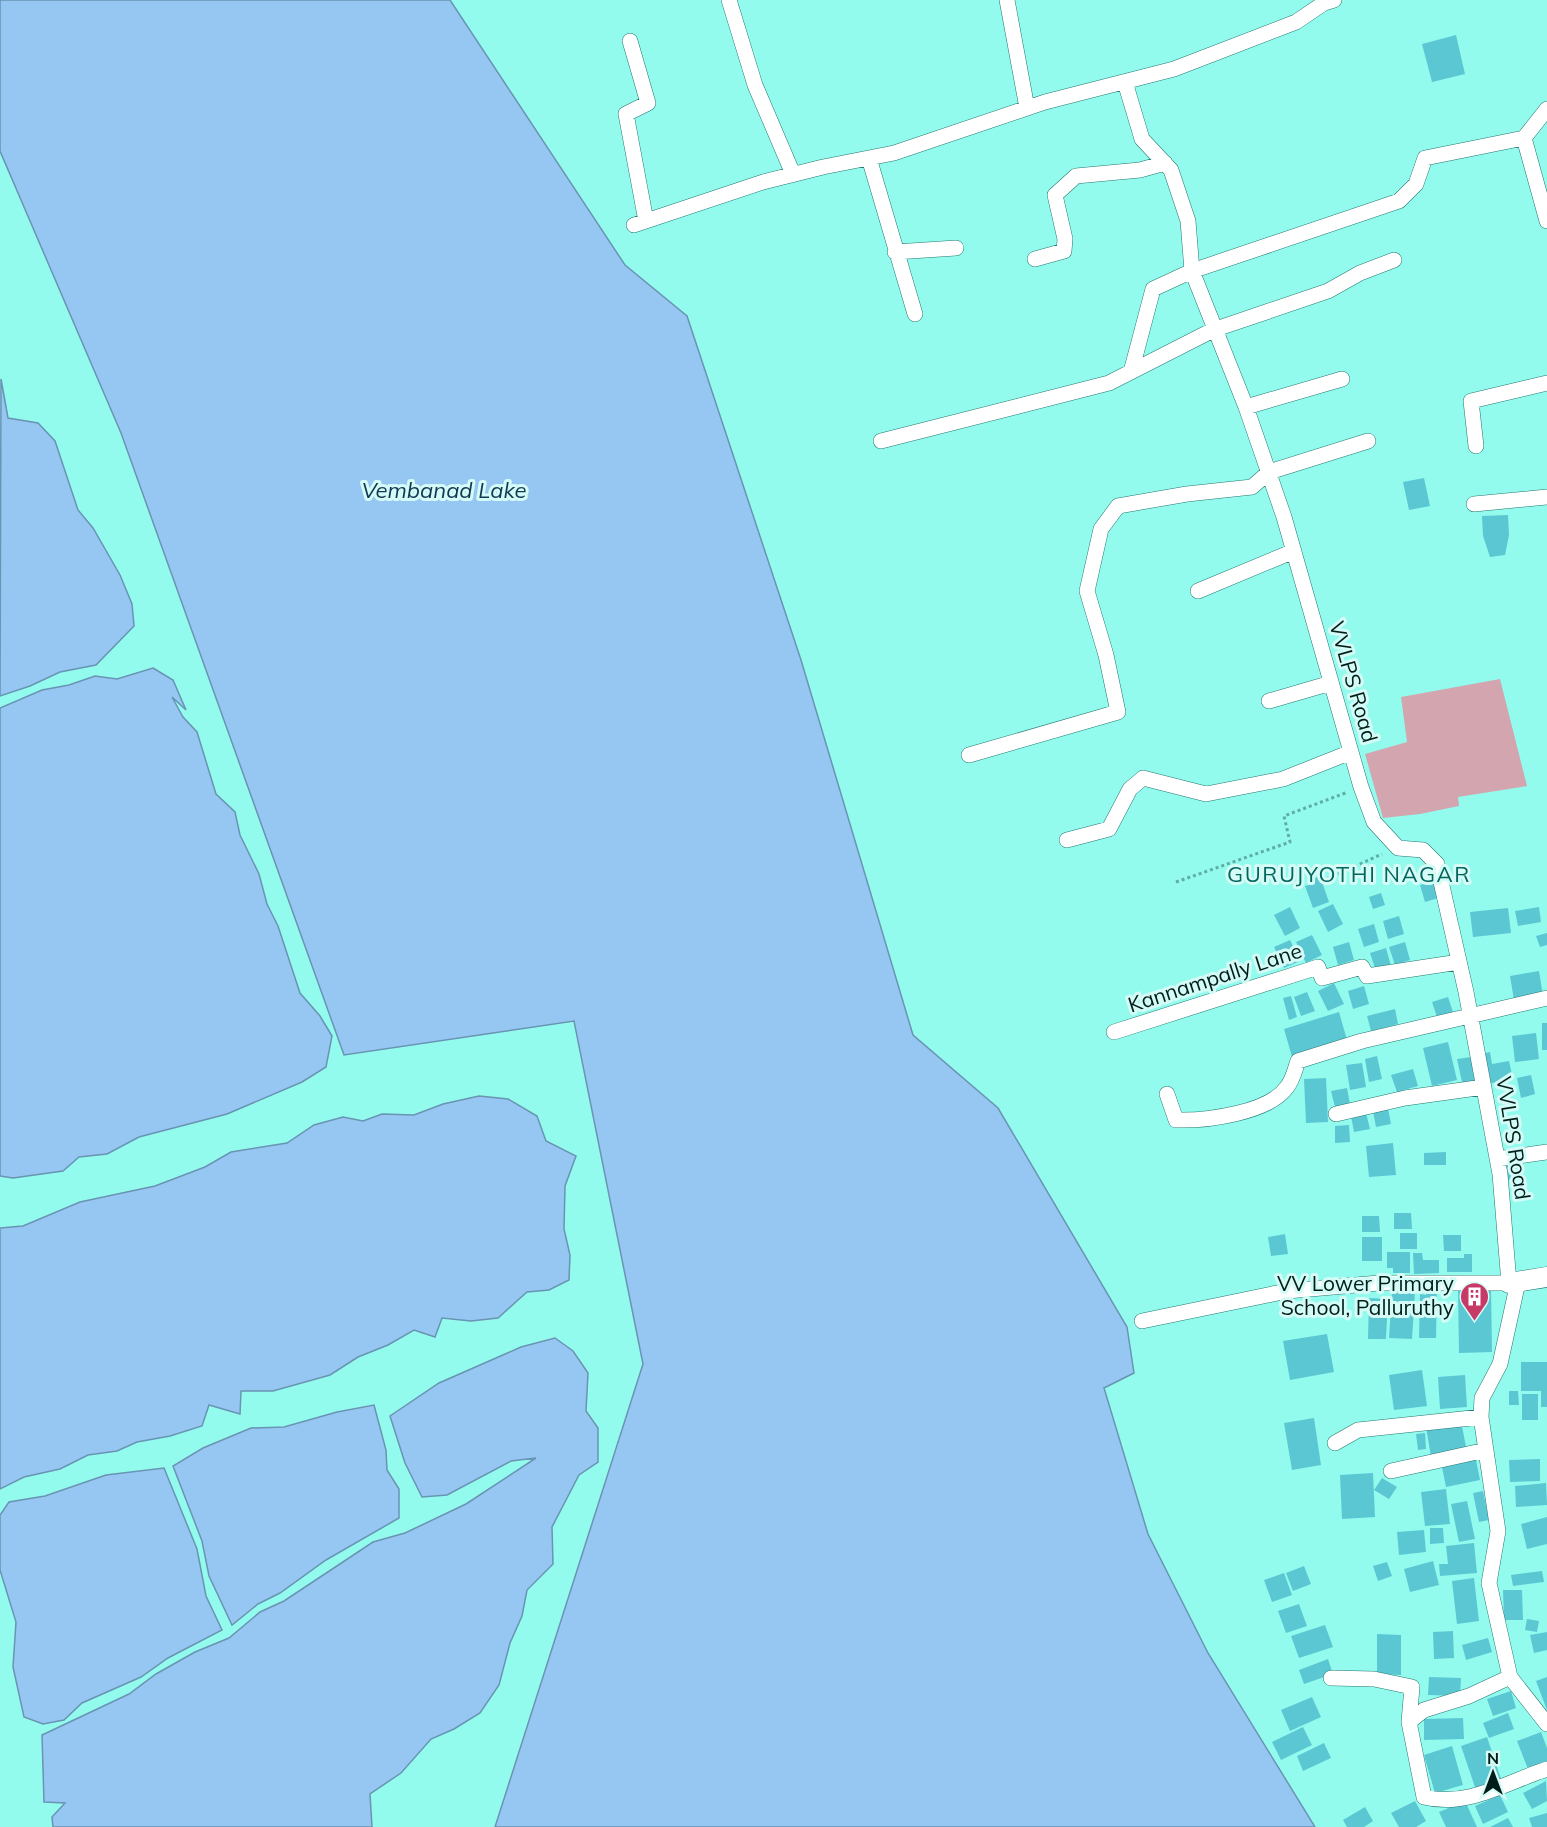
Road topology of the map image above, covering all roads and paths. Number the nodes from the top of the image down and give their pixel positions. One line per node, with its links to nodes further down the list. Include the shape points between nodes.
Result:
1 (729, 0): 11 (street, via 755,85)
2 (1007, 0): 6 (street)
3 (1334, 0): 5 (street, via 1296,22 1216,54)
4 (630, 41): 11 (street, via 648,103 626,114 640,223)
5 (1125, 82): 6 (street); 10 (street, VVLPS Road, via 1142,139)
6 (1027, 108): 9 (street)
7 (1547, 109): 8 (street)
8 (1524, 138): 12 (street); 17 (street, via 1425,158 1416,184 1399,201)
9 (869, 158): 11 (street); 14 (street)
10 (1165, 163): 15 (street, via 1140,170 1076,176 1055,195 1064,250); 17 (street, VVLPS Road, via 1188,220)
11 (793, 174)
12 (1547, 221)
13 (956, 248): 14 (street)
14 (895, 252): 18 (street)
15 (1035, 259)
16 (1394, 260): 19 (street, via 1328,291)
17 (1192, 271): 19 (street, VVLPS Road); 20 (street, via 1153,289)
18 (915, 314)
19 (1213, 330): 20 (street); 23 (street, VVLPS Road)
20 (1131, 372): 24 (street, via 1110,383)
21 (1342, 379): 23 (street)
22 (1547, 383): 26 (street, via 1471,401)
23 (1246, 407): 27 (street, VVLPS Road)
24 (881, 441)
25 (1368, 441): 27 (street)
26 (1476, 446)
27 (1269, 472): 30 (street, VVLPS Road); 35 (street, via 1252,487 1118,506 1101,529 1087,591 1118,712)
28 (1547, 497): 29 (street)
29 (1474, 504)
30 (1293, 551): 31 (street); 32 (street, VVLPS Road)
31 (1198, 591)
32 (1331, 683): 33 (street); 34 (street, VVLPS Road)
33 (1269, 701)
34 (1351, 752): 36 (street, VVLPS Road); 37 (street, via 1283,779 1206,794 1143,778 1130,789 1110,829)
35 (969, 755)
36 (1361, 787): 38 (street, VVLPS Road, via 1374,822); 40 (path, via 1284,816 1290,842)
37 (1067, 840)
38 (1398, 848): 39 (path); 41 (street, VVLPS Road, via 1423,850 1437,864)
39 (1327, 879)
40 (1176, 882)
41 (1459, 962): 43 (street, VVLPS Road); 44 (street, Kannampally Lane, via 1367,976 1362,968 1323,978 1318,967)
42 (1547, 998): 43 (street)
43 (1471, 1018): 45 (street, VVLPS Road); 46 (street, via 1362,1041 1298,1060 1287,1088 1257,1108 1204,1121 1176,1120)
44 (1114, 1032)
45 (1484, 1087): 47 (street, via 1405,1098); 49 (street, VVLPS Road)
46 (1167, 1094)
47 (1336, 1114)
48 (1547, 1152): 49 (street)
49 (1497, 1159): 51 (street, VVLPS Road)
50 (1547, 1277): 51 (street)
51 (1513, 1282): 52 (street, via 1379,1283 1287,1291); 53 (street, VVLPS Road, via 1500,1364 1482,1398)
52 (1142, 1321)
53 (1480, 1417): 54 (street, via 1358,1430); 55 (street)
54 (1335, 1443)
55 (1486, 1450): 56 (street); 57 (street, via 1498,1531 1489,1583)
56 (1391, 1471)
57 (1510, 1677): 59 (street, via 1469,1696 1424,1710); 60 (street)
58 (1330, 1678): 59 (street, via 1374,1679 1412,1687)
59 (1409, 1722): 61 (street, via 1424,1797 1441,1801 1471,1798)
60 (1547, 1724)
61 (1547, 1768)

